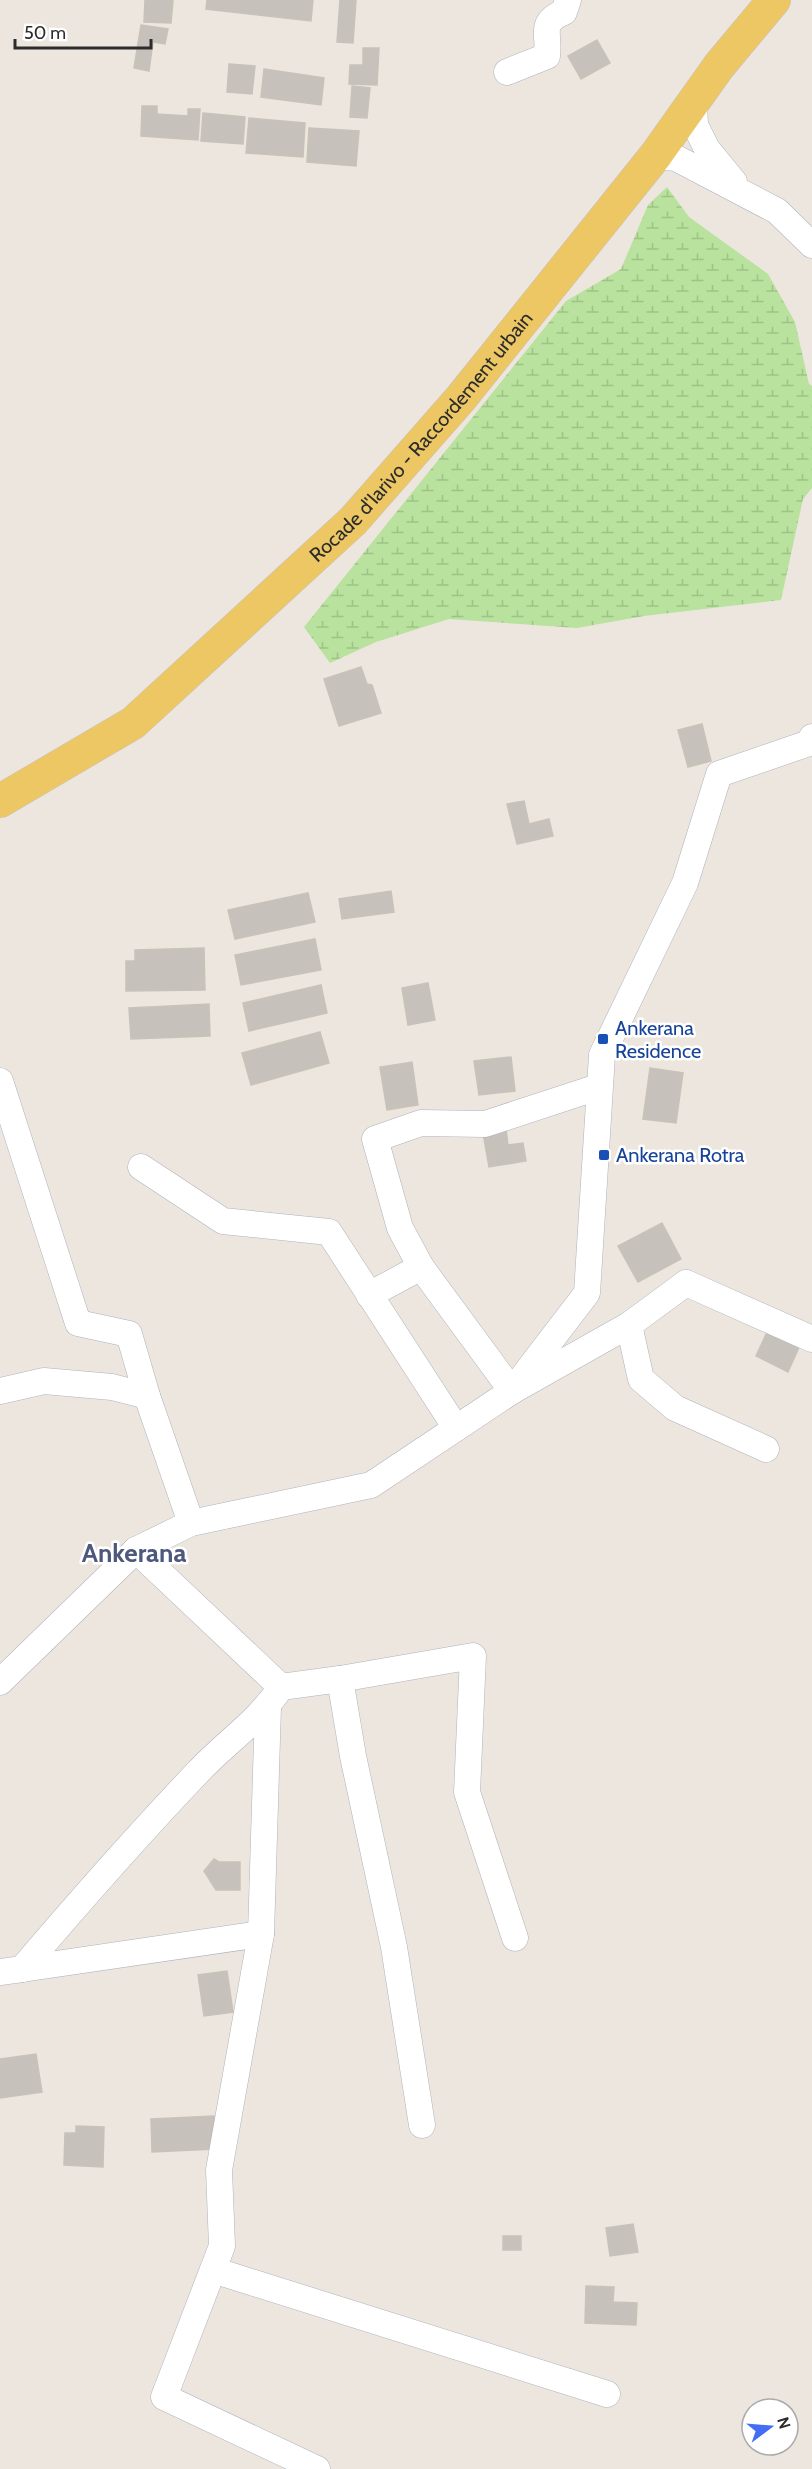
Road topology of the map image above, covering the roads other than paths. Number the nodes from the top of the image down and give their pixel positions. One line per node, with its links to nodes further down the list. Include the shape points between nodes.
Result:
1 (568, 0): 3 (street, via 564,12 551,17 547,25 547,56)
2 (774, 0): 4 (main road, Rocade d'Iarivo - Raccordement urbain)
3 (507, 72)
4 (694, 102): 5 (main road, Rocade d'Iarivo - Raccordement urbain); 6 (street, via 695,125 708,149)
5 (655, 156): 6 (street, via 676,158); 9 (main road, Rocade d'Iarivo - Raccordement urbain, via 461,398 354,521 133,723)
6 (742, 191): 7 (street, via 777,211)
7 (812, 245)
8 (812, 737): 11 (street, via 809,742 719,774 685,884 602,1055)
9 (0, 801)
10 (0, 1081): 12 (street)
11 (598, 1087): 14 (street, via 485,1124 421,1123 375,1139 400,1228); 19 (street, via 587,1293)
12 (7, 1126): 20 (street, via 78,1323 129,1334)
13 (141, 1167): 15 (street, via 224,1221 328,1232)
14 (421, 1267): 15 (street); 19 (street)
15 (369, 1295): 21 (street)
16 (629, 1325): 17 (street, via 686,1283); 19 (street); 22 (street, via 641,1379 675,1408)
17 (812, 1339)
18 (0, 1391): 20 (street, via 44,1381 112,1387)
19 (512, 1391): 21 (street)
20 (147, 1396): 23 (street)
21 (456, 1428): 23 (street, via 371,1485)
22 (766, 1449)
23 (191, 1523): 24 (street)
24 (136, 1550): 26 (street); 27 (street)
25 (340, 1679): 27 (street); 29 (street, via 473,1656 467,1792); 31 (street, via 394,1947)
26 (0, 1682)
27 (274, 1697): 28 (street); 30 (street, via 200,1769)
28 (261, 1934): 30 (street); 32 (street, via 219,2170 222,2246)
29 (515, 1938)
30 (11, 1970)
31 (422, 2125)
32 (213, 2270): 33 (street); 34 (street, via 164,2397)
33 (607, 2394)
34 (317, 2469)

